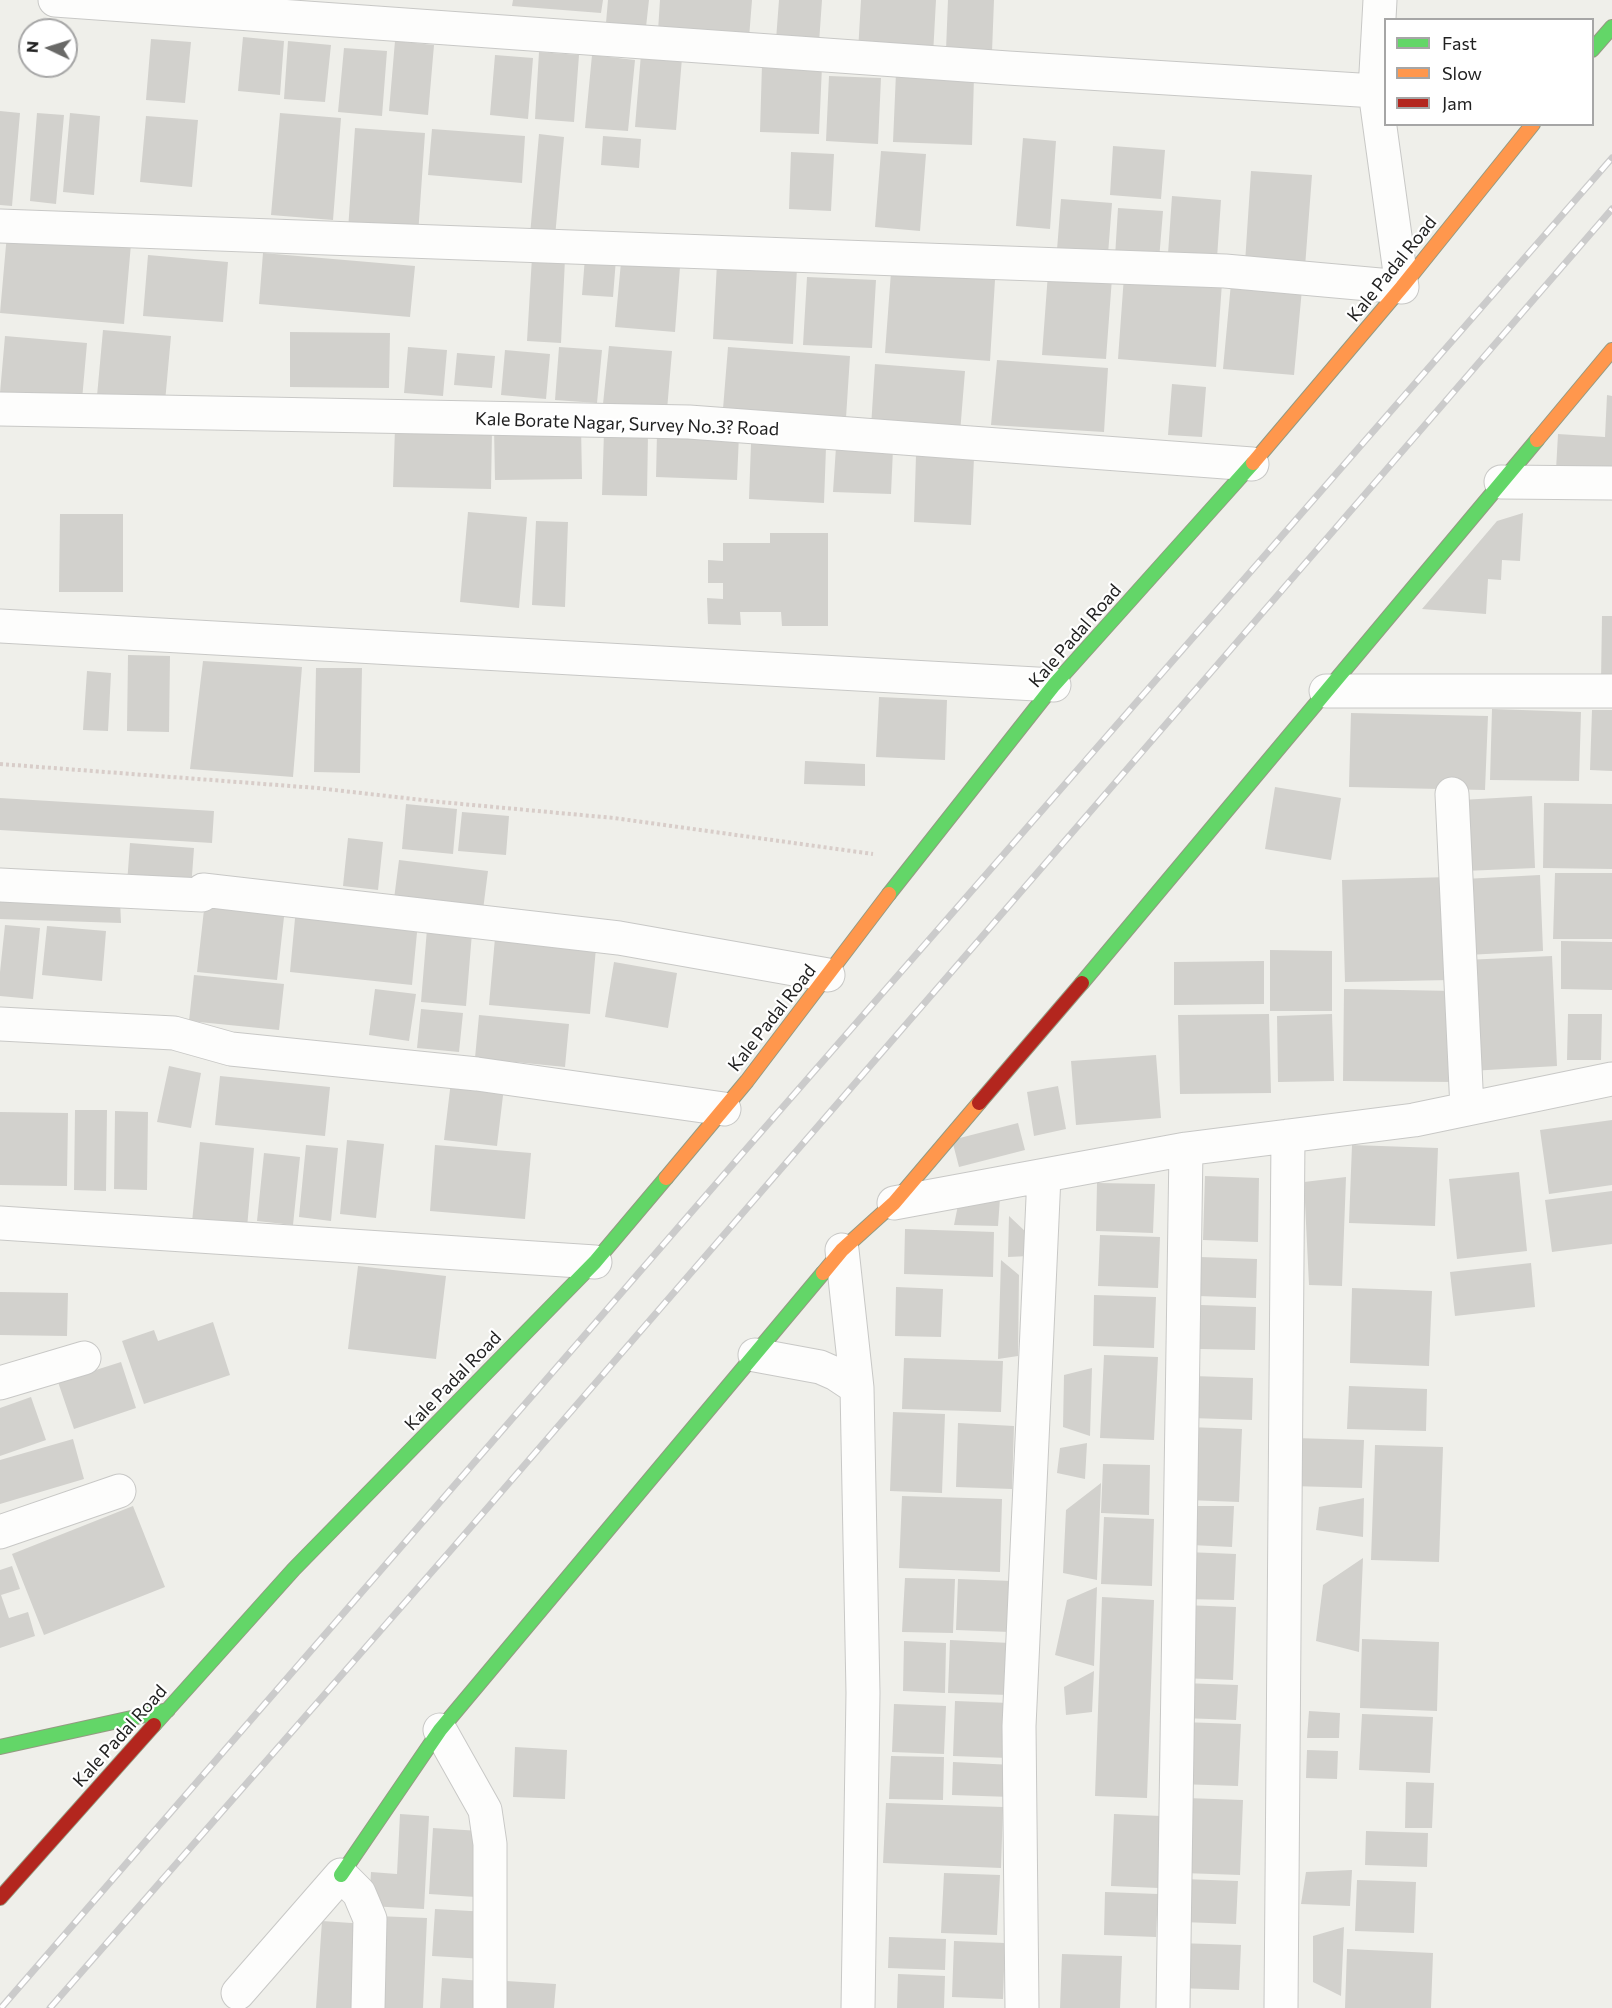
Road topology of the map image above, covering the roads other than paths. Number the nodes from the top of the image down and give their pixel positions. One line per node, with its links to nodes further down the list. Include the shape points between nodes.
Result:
1 (55, 0): 5 (street)
2 (1380, 0): 5 (street)
3 (1607, 32): 4 (street)
4 (1594, 49)
5 (1375, 91): 8 (street)
6 (1531, 126): 8 (street, Kale Padal Road)
7 (0, 226): 8 (street, via 1225,271)
8 (1402, 287): 11 (street, Kale Padal Road)
9 (1612, 350): 12 (street)
10 (0, 409): 11 (street, Kale Borate Nagar, Survey No.3? Road, via 689,422)
11 (1252, 464): 15 (street, Kale Padal Road)
12 (1502, 482): 13 (street); 16 (street)
13 (1612, 483)
14 (0, 626): 15 (street)
15 (1054, 685): 20 (street, Kale Padal Road)
16 (1326, 691): 17 (street); 28 (street)
17 (1612, 691)
18 (1452, 794): 24 (street)
19 (0, 885): 20 (street, via 202,895 203,890 619,938)
20 (828, 975): 23 (street, Kale Padal Road)
21 (0, 1024): 23 (street, via 174,1033 231,1049 477,1074)
22 (1612, 1079): 24 (street)
23 (724, 1109): 31 (street, Kale Padal Road)
24 (1467, 1109): 25 (street)
25 (1288, 1136): 26 (street); 49 (street)
26 (1186, 1149): 27 (street); 48 (street)
27 (1044, 1176): 28 (street); 47 (street, via 1019,1726)
28 (894, 1203): 30 (street)
29 (0, 1223): 31 (street)
30 (842, 1250): 32 (street); 35 (street)
31 (595, 1262): 38 (street, Kale Padal Road, via 294,1569)
32 (754, 1355): 35 (street, via 820,1367); 39 (street)
33 (84, 1358): 34 (street)
34 (0, 1383)
35 (857, 1388): 46 (street, via 863,1693)
36 (119, 1491): 37 (street)
37 (0, 1532)
38 (168, 1710): 40 (street); 42 (street, Kale Padal Road)
39 (440, 1730): 41 (street); 45 (street, via 485,1810 490,1844)
40 (0, 1747)
41 (341, 1875): 43 (street); 44 (street, via 359,1893 370,1918)
42 (0, 1898)
43 (232, 2003)
44 (368, 2008)
45 (490, 2008)
46 (858, 2008)
47 (1022, 2008)
48 (1173, 2008)
49 (1281, 2008)

